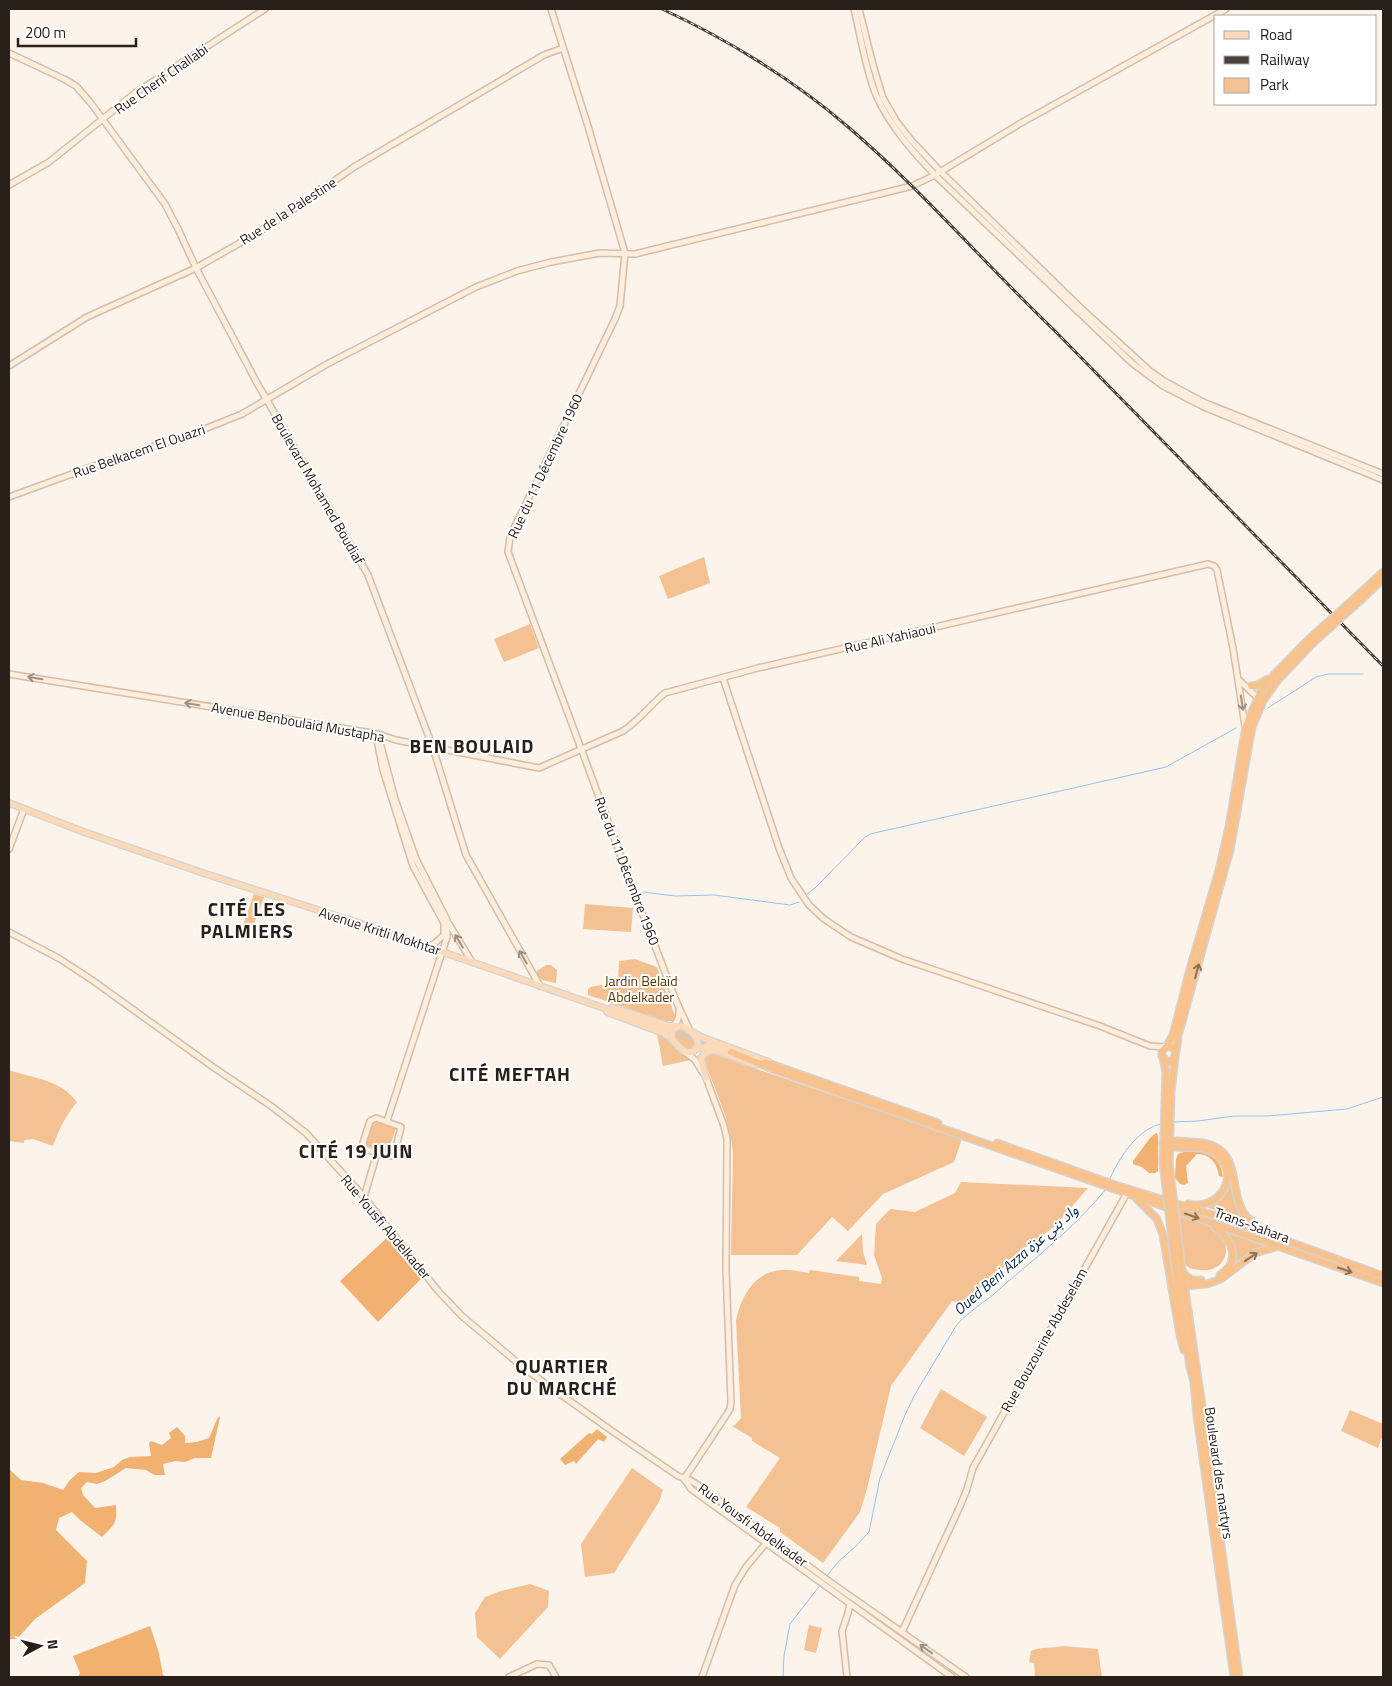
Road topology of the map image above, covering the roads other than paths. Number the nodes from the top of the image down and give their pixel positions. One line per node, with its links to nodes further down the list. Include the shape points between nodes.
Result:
1 (265, 9): 8 (main road, Rue Cherif Challabi, via 142,88)
2 (551, 9): 6 (main road, Rue du 11 Décembre 1960)
3 (854, 9): 9 (main road, via 880,103 910,148)
4 (859, 9): 9 (main road, via 883,98 897,122)
5 (1214, 16): 9 (main road, Rue Belkacem El Ouazri)
6 (563, 48): 11 (main road, Rue du 11 Décembre 1960); 12 (main road, Rue de la Palestine, via 410,133 354,167 274,223)
7 (9, 53): 8 (main road, Boulevard Mohamed Boudiaf, via 76,86)
8 (103, 120): 10 (main road, Rue Cherif Challabi, via 49,162); 12 (main road, Boulevard Mohamed Boudiaf, via 160,196)
9 (938, 173): 11 (main road, Rue Belkacem El Ouazri, via 912,186 635,254); 15 (main road, via 1082,309 1164,381 1203,402); 16 (main road, via 1078,313 1151,378 1204,407)
10 (9, 185)
11 (625, 253): 14 (main road, Rue Belkacem El Ouazri, via 600,253 517,270 327,364); 31 (main road, Rue du 11 Décembre 1960, via 620,306 615,319 508,546 509,558)
12 (196, 268): 13 (main road, Rue de la Palestine, via 87,317); 14 (main road, Boulevard Mohamed Boudiaf)
13 (9, 366)
14 (267, 400): 17 (main road, Rue Belkacem El Ouazri, via 197,432); 30 (main road, Boulevard Mohamed Boudiaf, via 368,575)
15 (1383, 474)
16 (1383, 480)
17 (9, 497)
18 (1383, 572): 20 (highway)
19 (1383, 579): 20 (highway)
20 (1360, 597): 21 (highway, bridge)
21 (1311, 641): 23 (highway); 27 (highway)
22 (9, 674): 29 (main road, Avenue Benboulaid Mustapha, one-way to 22)
23 (1273, 676): 26 (highway); 27 (highway)
24 (723, 678): 25 (main road, Rue Ali Yahiaoui, via 1204,564 1217,570); 31 (main road, Rue Ali Yahiaoui, via 665,693 631,726); 47 (main road, via 791,878 809,905 824,919 851,937 902,958)
25 (1238, 680): 26 (main road); 27 (main road); 28 (main road, one-way to 28)
26 (1251, 686): 27 (main road)
27 (1261, 697): 28 (highway); 53 (highway, one-way to 27, via 1230,850 1252,726)
28 (1246, 726): 49 (highway, via 1219,870 1173,1035)
29 (378, 734): 30 (main road, Avenue Benboulaid Mustapha); 35 (main road, via 395,799 416,859); 37 (main road, via 383,770 413,866 444,923)
30 (433, 748): 31 (main road, Avenue Benboulaid Mustapha, via 538,768); 41 (main road, Boulevard Mohamed Boudiaf, one-way to 30, via 466,855)
31 (582, 750): 42 (main road, Rue du 11 Décembre 1960)
32 (9, 803): 33 (main road, Avenue Kritli Mokhtar)
33 (24, 808): 34 (main road); 38 (main road, Avenue Kritli Mokhtar, via 91,834)
34 (9, 849)
35 (447, 920): 39 (main road, via 447,936); 40 (main road, one-way to 35)
36 (9, 932): 65 (main road, Rue Yousfi Abdelkader, via 92,980 289,1119)
37 (444, 935): 38 (main road); 39 (main road)
38 (427, 947): 39 (main road, Avenue Kritli Mokhtar)
39 (440, 951): 40 (main road, Avenue Kritli Mokhtar); 58 (main road)
40 (472, 962): 41 (main road, Avenue Kritli Mokhtar)
41 (540, 986): 43 (main road, Avenue Kritli Mokhtar)
42 (677, 1003): 44 (main road, Rue du 11 Décembre 1960, via 679,1016); 45 (main road, Rue du 11 Décembre 1960)
43 (598, 1006): 44 (main road, via 621,1009); 46 (main road, via 614,1016)
44 (672, 1028): 45 (main road, via 682,1026); 46 (main road)
45 (690, 1031): 50 (main road, via 698,1040); 55 (main road)
46 (672, 1039): 51 (main road)
47 (1150, 1046): 49 (main road); 54 (main road)
48 (711, 1047): 50 (main road); 52 (main road); 55 (main road); 56 (main road, via 702,1058)
49 (1166, 1047): 53 (highway, via 1172,1047); 54 (highway)
50 (696, 1050): 51 (main road); 56 (main road)
51 (684, 1051): 56 (main road, via 695,1060)
52 (731, 1052): 55 (highway)
53 (1176, 1054): 54 (highway, via 1169,1061); 57 (highway)
54 (1162, 1057): 57 (highway, via 1166,1072)
55 (775, 1068): 63 (highway)
56 (706, 1078): 77 (main road, via 727,1139 726,1269 731,1402 730,1409)
57 (1167, 1113): 59 (highway)
58 (387, 1122): 61 (main road, via 372,1119 366,1132 364,1147); 61 (main road, via 401,1127 394,1155)
59 (1167, 1143): 60 (highway); 62 (highway); 68 (highway, via 1198,1142 1219,1150 1233,1170 1239,1203 1246,1217)
60 (1183, 1147): 62 (highway); 66 (highway, via 1196,1147 1216,1155 1221,1159 1227,1179 1222,1194 1212,1202)
61 (377, 1153): 65 (main road)
62 (1166, 1162): 70 (highway, bridge)
63 (1114, 1186): 64 (highway, Trans-Sahara); 66 (highway)
64 (1130, 1194): 67 (highway, Trans-Sahara, one-way to 67); 76 (highway, via 1150,1210 1163,1235 1180,1335); 84 (main road, Rue Bouzourine Abdeselam, via 973,1468 967,1489)
65 (364, 1196): 77 (main road, Rue Yousfi Abdelkader, via 439,1292 462,1316 525,1369)
66 (1176, 1203): 68 (highway)
67 (1207, 1222): 69 (highway, Trans-Sahara); 72 (highway, via 1228,1238 1232,1246 1231,1261 1219,1276)
68 (1281, 1240): 71 (highway)
69 (1278, 1247): 72 (highway, one-way to 69, via 1207,1284 1221,1279 1255,1253); 73 (highway, Trans-Sahara, one-way to 73)
70 (1179, 1272): 72 (highway); 74 (highway)
71 (1383, 1276)
72 (1194, 1283): 74 (highway); 75 (highway)
73 (1383, 1283)
74 (1181, 1284): 75 (highway, Boulevard des martyrs); 76 (highway, Boulevard des martyrs)
75 (1186, 1300): 92 (highway, Boulevard des martyrs)
76 (1190, 1367): 91 (highway, Boulevard des martyrs)
77 (684, 1479): 78 (main road, Rue Yousfi Abdelkader, via 698,1485); 79 (main road, Rue Yousfi Abdelkader, via 691,1489)
78 (770, 1538): 79 (main road); 80 (main road, Rue Yousfi Abdelkader)
79 (766, 1544): 80 (main road, Rue Yousfi Abdelkader); 87 (main road, via 735,1585)
80 (819, 1577): 81 (main road); 84 (main road)
81 (850, 1604): 82 (main road); 83 (main road)
82 (858, 1610): 83 (main road); 89 (main road)
83 (845, 1621): 88 (main road, via 842,1638)
84 (902, 1632): 90 (main road, one-way to 84)
85 (509, 1677): 86 (main road, via 537,1664 549,1665)
86 (556, 1677)
87 (702, 1677)
88 (847, 1677)
89 (952, 1677)
90 (966, 1677)
91 (1234, 1677)
92 (1239, 1677)

